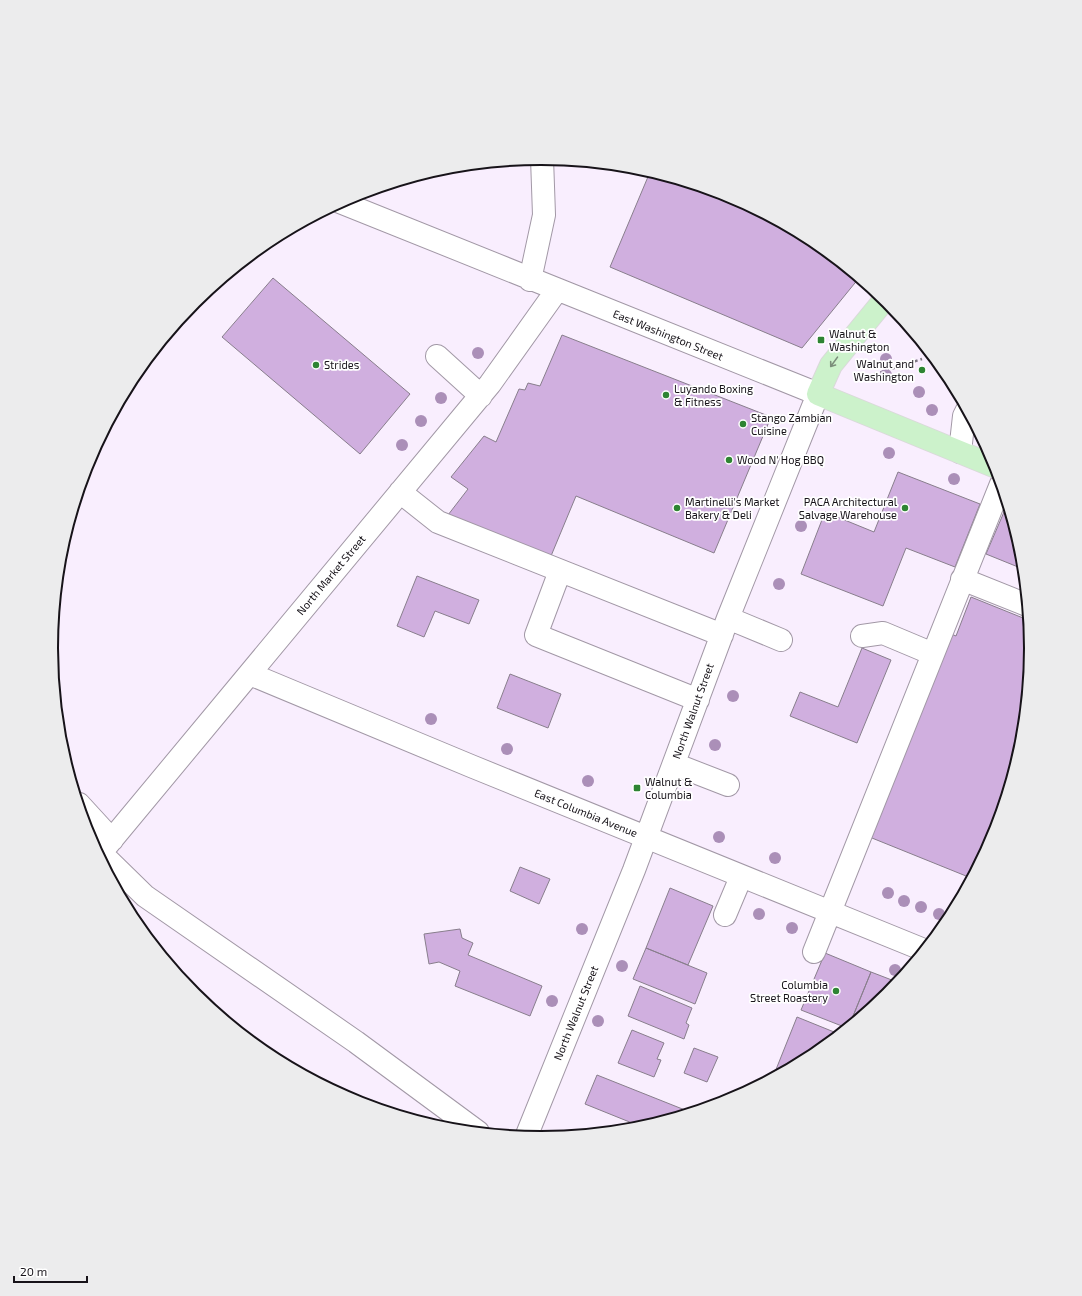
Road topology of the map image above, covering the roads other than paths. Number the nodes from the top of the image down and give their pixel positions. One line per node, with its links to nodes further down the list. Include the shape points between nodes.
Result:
1 (542, 165): 3 (street, via 544,215)
2 (348, 205): 3 (street, East Washington Street)
3 (530, 280): 4 (street, East Washington Street)
4 (557, 290): 7 (street, East Washington Street); 8 (street, North Market Street)
5 (881, 304): 7 (main road, North Walnut Street, one-way to 7, via 831,365)
6 (437, 356): 8 (street)
7 (818, 394): 11 (main road, East Washington Street); 18 (street, North Walnut Street)
8 (481, 396): 13 (street, North Market Street)
9 (964, 416): 11 (street)
10 (973, 432): 11 (street)
11 (960, 452): 12 (main road, East Washington Street)
12 (987, 463)
13 (400, 492): 15 (street, via 438,522); 22 (street, North Market Street)
14 (998, 492): 16 (street)
15 (560, 571): 18 (street); 23 (street, via 536,635)
16 (962, 579): 17 (street); 21 (street)
17 (1022, 603)
18 (725, 627): 20 (street); 23 (street, North Walnut Street)
19 (862, 636): 21 (street, via 883,633)
20 (781, 640)
21 (933, 654): 30 (street)
22 (250, 674): 27 (street, East Columbia Avenue); 28 (street, North Market Street)
23 (698, 700): 24 (street, North Walnut Street)
24 (674, 764): 25 (street); 27 (street, North Walnut Street)
25 (728, 785)
26 (96, 836): 28 (street)
27 (646, 838): 29 (street, East Columbia Avenue); 35 (street, North Walnut Street)
28 (104, 850): 34 (street, via 145,896 356,1042)
29 (741, 877): 30 (street, East Columbia Avenue); 31 (street)
30 (830, 913): 32 (street, East Columbia Avenue); 33 (street)
31 (725, 915)
32 (919, 948)
33 (814, 952)
34 (469, 1126)
35 (529, 1131)

